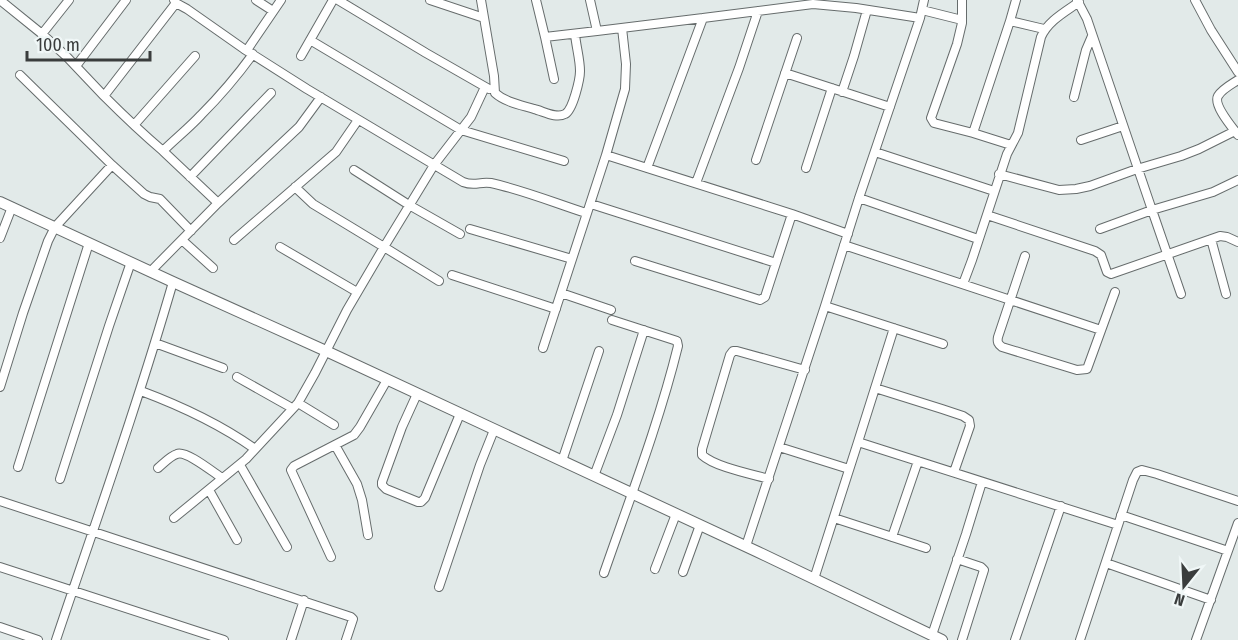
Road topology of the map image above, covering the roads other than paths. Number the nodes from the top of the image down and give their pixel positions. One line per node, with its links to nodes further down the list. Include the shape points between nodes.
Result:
1 (0, 0): 33 (street)
2 (69, 0): 33 (street)
3 (126, 0): 42 (street)
4 (256, 0): 24 (street)
5 (281, 0): 24 (street)
6 (333, 0): 38 (street)
7 (338, 0): 21 (street)
8 (361, 0): 21 (street)
9 (430, 0): 26 (street)
10 (481, 0): 26 (street)
11 (536, 0): 36 (street)
12 (590, 0): 32 (street)
13 (924, 0): 25 (street)
14 (962, 0): 28 (street)
15 (1016, 0): 29 (street)
16 (1195, 0): 44 (street)
17 (1078, 1): 31 (street); 35 (street)
18 (175, 2): 20 (street); 53 (street)
19 (813, 2): 22 (street); 23 (street)
20 (189, 4): 39 (street)
21 (356, 10): 48 (street)
22 (867, 10): 25 (street); 50 (street)
23 (758, 11): 27 (street); 79 (street)
24 (273, 12): 39 (street)
25 (921, 14): 28 (street); 56 (street)
26 (484, 18): 52 (street)
27 (703, 18): 30 (street); 72 (street)
28 (962, 20): 61 (street, via 931,118 934,123)
29 (1010, 21): 31 (street); 61 (street)
30 (622, 28): 32 (street); 67 (street, via 625,89)
31 (1044, 29): 64 (street, via 1018,133)
32 (597, 31): 34 (street)
33 (42, 34): 42 (street)
34 (575, 34): 36 (street); 52 (street, via 580,72 572,106 564,115 536,110)
35 (1092, 36): 55 (street); 59 (street)
36 (545, 37): 46 (street)
37 (797, 38): 43 (street)
38 (310, 40): 41 (street); 60 (street)
39 (250, 52): 54 (street); 65 (street, via 242,70 223,92)
40 (195, 56): 58 (street)
41 (302, 56)
42 (76, 66): 53 (street)
43 (785, 72): 49 (street); 68 (street)
44 (1238, 72)
45 (20, 75): 70 (street)
46 (554, 79)
47 (1238, 80): 62 (street, via 1216,100)
48 (484, 87): 52 (street); 60 (street)
49 (832, 88): 50 (street); 73 (street)
50 (842, 92): 56 (street)
51 (271, 93): 77 (street)
52 (495, 93)
53 (104, 96): 58 (street)
54 (321, 97): 57 (street); 84 (street, via 299,127)
55 (1074, 97)
56 (890, 107): 66 (street)
57 (358, 120): 71 (street); 80 (street, via 336,152)
58 (135, 124): 65 (street)
59 (1123, 126): 63 (street); 74 (street)
60 (461, 130): 69 (street); 71 (street)
61 (973, 133): 64 (street)
62 (1237, 133): 74 (street, via 1181,156)
63 (1081, 140)
64 (1011, 145): 76 (street)
65 (163, 151): 77 (street)
66 (875, 152): 81 (street); 82 (street)
67 (606, 155): 72 (street); 85 (street)
68 (756, 160)
69 (564, 161)
70 (112, 165): 92 (street); 95 (street, via 144,194 162,200)
71 (434, 165): 86 (street); 89 (street, via 471,185 488,182)
72 (647, 168): 79 (street)
73 (806, 168)
74 (1137, 168): 76 (street, via 1090,186 1067,190); 88 (street)
75 (354, 170): 86 (street)
76 (999, 174): 81 (street)
77 (190, 177): 84 (street)
78 (1238, 180): 88 (street, via 1213,192)
79 (696, 183): 90 (street)
80 (295, 187): 102 (street); 107 (street, via 313,204)
81 (994, 191): 91 (street)
82 (859, 198): 97 (street); 99 (street)
83 (0, 202): 87 (street)
84 (218, 203): 95 (street)
85 (591, 204): 89 (street); 113 (street)
86 (409, 205): 96 (street); 107 (street)
87 (12, 207): 92 (street); 98 (street)
88 (1152, 210): 94 (street); 108 (street)
89 (586, 213): 110 (street)
90 (792, 214): 97 (street); 113 (street)
91 (987, 215): 99 (street); 108 (street, via 1095,251 1111,274)
92 (55, 227): 104 (street); 140 (street)
93 (470, 229): 110 (street)
94 (1100, 230)
95 (191, 231): 101 (street)
96 (460, 234)
97 (848, 234): 105 (street)
98 (0, 238)
99 (978, 239): 119 (street)
100 (1211, 239): 103 (street, via 1224,236); 108 (street); 124 (street)
101 (182, 240): 114 (street); 115 (street)
102 (234, 240)
103 (1238, 242)
104 (89, 243): 112 (street); 155 (street)
105 (844, 245): 119 (street); 126 (street)
106 (280, 247): 121 (street)
107 (384, 247): 117 (street); 121 (street)
108 (1166, 254): 123 (street)
109 (1025, 256): 125 (street)
110 (572, 260): 122 (street)
111 (635, 261): 113 (street, via 760,300 765,297)
112 (131, 262): 115 (street); 161 (street)
113 (776, 263)
114 (213, 268)
115 (151, 271): 118 (street)
116 (452, 275): 127 (street)
117 (439, 280)
118 (172, 282): 131 (street); 134 (street)
119 (963, 284): 125 (street)
120 (1115, 291): 130 (street)
121 (357, 292): 134 (street)
122 (561, 293): 127 (street); 129 (street)
123 (1181, 294)
124 (1226, 294)
125 (1011, 300): 130 (street); 130 (street, via 998,336 1002,347 1082,371 1090,364)
126 (825, 306): 128 (street); 137 (street)
127 (556, 309): 133 (street)
128 (894, 328): 132 (street); 141 (street)
129 (644, 330): 159 (street); 165 (street, via 677,342 678,346)
130 (1101, 330)
131 (155, 343): 136 (street); 142 (street)
132 (943, 344)
133 (543, 348)
134 (326, 351): 139 (street); 144 (street)
135 (599, 351): 152 (street)
136 (223, 368)
137 (805, 370): 150 (street); 162 (street, via 737,351 730,355 702,455 721,465)
138 (237, 377): 144 (street)
139 (387, 380): 143 (street); 149 (street, via 354,435)
140 (0, 387)
141 (875, 388): 148 (street); 158 (street, via 969,420)
142 (141, 391): 151 (street, via 202,416); 176 (street)
143 (417, 394): 145 (street); 145 (street, via 382,482 386,489 418,502 425,498)
144 (295, 405): 146 (street); 151 (street)
145 (460, 414): 147 (street)
146 (334, 425)
147 (494, 430): 152 (street); 192 (street)
148 (858, 442): 153 (street); 157 (street)
149 (335, 445): 177 (street, via 357,484); 184 (street, via 291,470)
150 (779, 447): 157 (street); 162 (street)
151 (255, 450): 154 (street)
152 (562, 461): 159 (street)
153 (918, 461): 158 (street); 178 (street)
154 (240, 465): 160 (street); 181 (street)
155 (18, 466)
156 (158, 468): 160 (street, via 181,453)
157 (849, 469): 172 (street)
158 (954, 472): 163 (street)
159 (594, 476): 165 (street)
160 (222, 478): 164 (street)
161 (60, 479)
162 (769, 479): 180 (street)
163 (982, 482): 168 (street); 185 (street)
164 (209, 490): 171 (street); 179 (street)
165 (631, 493): 169 (street); 190 (street)
166 (0, 501): 176 (street)
167 (1238, 501): 170 (street, via 1139,470)
168 (1060, 506): 175 (street); 204 (street)
169 (676, 514): 174 (street); 188 (street)
170 (1121, 515): 175 (street); 183 (street)
171 (174, 518)
172 (834, 518): 178 (street); 191 (street)
173 (1238, 523): 183 (street)
174 (700, 525): 180 (street); 189 (street)
175 (1118, 525): 186 (street)
176 (92, 531): 193 (street); 194 (street)
177 (368, 535)
178 (892, 537): 182 (street)
179 (237, 540)
180 (746, 546): 191 (street)
181 (287, 548)
182 (926, 548)
183 (1228, 551): 195 (street)
184 (331, 557)
185 (957, 559): 197 (street); 203 (street, via 984,570)
186 (1106, 562): 195 (street); 205 (street)
187 (0, 567): 193 (street)
188 (655, 569)
189 (683, 572)
190 (604, 573)
191 (814, 579): 197 (street)
192 (439, 587)
193 (73, 590): 199 (street); 200 (street)
194 (304, 600): 201 (street); 202 (street, via 352,618)
195 (1211, 600): 206 (street)
196 (0, 627): 198 (street)
197 (937, 638)
198 (38, 640)
199 (56, 640)
200 (224, 640)
201 (291, 640)
202 (346, 640)
203 (962, 640)
204 (1016, 640)
205 (1080, 640)
206 (1197, 640)

